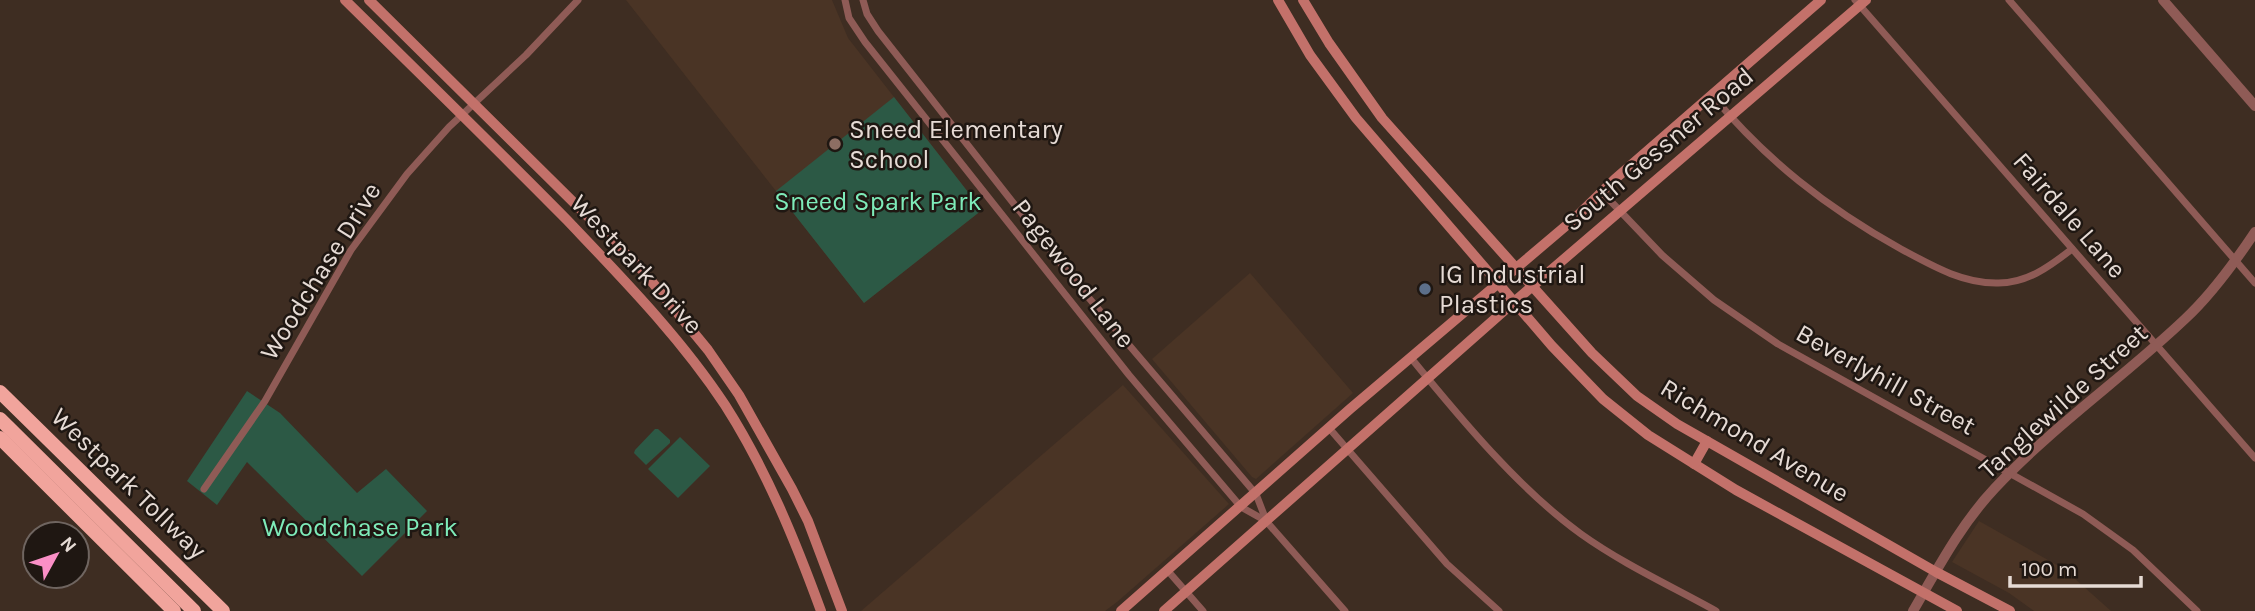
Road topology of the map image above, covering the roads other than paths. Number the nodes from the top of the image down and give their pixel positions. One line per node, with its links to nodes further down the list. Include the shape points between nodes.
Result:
1 (345, 0): 12 (main road, Westpark Drive)
2 (578, 0): 14 (street, Woodchase Drive)
3 (845, 0): 44 (street, Pagewood Lane, via 849,18 865,42 1129,375)
4 (863, 0): 43 (street, Pagewood Lane, via 878,31 1021,214)
5 (1278, 0): 19 (main road, Richmond Avenue, via 1330,85)
6 (1303, 0): 18 (main road, Richmond Avenue, via 1353,78)
7 (1821, 0): 13 (main road, South Gessner Road)
8 (2009, 0): 24 (street)
9 (2163, 0): 15 (street)
10 (1860, 2): 17 (main road, South Gessner Road); 23 (street, Fairdale Lane)
11 (372, 3): 12 (main road); 14 (main road, Westpark Drive)
12 (363, 18): 16 (main road, Westpark Drive)
13 (1712, 95): 17 (street); 20 (main road, South Gessner Road)
14 (473, 103): 16 (street, Woodchase Drive); 45 (main road, Westpark Drive, via 667,298 739,395)
15 (2255, 106)
16 (462, 114): 42 (street, Woodchase Drive, via 407,174 363,232 265,401); 47 (main road, Westpark Drive, via 681,343 726,408)
17 (1731, 118): 21 (main road, South Gessner Road); 23 (street, via 1799,183 1842,213 1931,265 1968,280 1998,284 2026,279)
18 (1416, 157): 19 (main road); 25 (main road, Richmond Avenue)
19 (1395, 166): 27 (main road, Richmond Avenue)
20 (1601, 191): 21 (street, Beverlyhill Street); 25 (main road, South Gessner Road)
21 (1620, 213): 28 (main road, South Gessner Road); 41 (street, Beverlyhill Street, via 1689,280 1778,344)
22 (2255, 232): 24 (street, Tanglewilde Street)
23 (2072, 249): 30 (street, Fairdale Lane)
24 (2235, 260): 26 (street); 30 (street, Tanglewilde Street, via 2186,318)
25 (1517, 268): 27 (main road, South Gessner Road); 28 (main road, Richmond Avenue)
26 (2255, 283)
27 (1499, 284): 29 (main road, Richmond Avenue); 31 (main road, South Gessner Road)
28 (1533, 286): 29 (main road, South Gessner Road); 37 (main road, Richmond Avenue, via 1629,389)
29 (1514, 302): 32 (main road, South Gessner Road); 40 (main road, Richmond Avenue, via 1603,399)
30 (2155, 345): 39 (street, Fairdale Lane); 41 (street, Tanglewilde Street)
31 (1411, 359): 32 (street); 35 (main road, South Gessner Road)
32 (1428, 379): 38 (main road, South Gessner Road); 62 (street, via 1522,483 1559,516 1604,549)
33 (0, 392): 54 (highway, Westpark Tollway)
34 (0, 419): 53 (highway, Westpark Tollway)
35 (1329, 428): 38 (street); 43 (main road, South Gessner Road)
36 (0, 438): 52 (highway)
37 (1707, 441): 40 (main road); 49 (main road, Richmond Avenue)
38 (1347, 448): 46 (main road, South Gessner Road); 61 (street, via 1447,564)
39 (2255, 458)
40 (1694, 464): 51 (main road, Richmond Avenue)
41 (2011, 472): 49 (street, Tanglewilde Street, via 1976,510); 66 (street, Beverlyhill Street, via 2133,550)
42 (204, 489)
43 (1255, 494): 44 (main road, South Gessner Road); 46 (street, Pagewood Lane)
44 (1241, 507): 46 (street, Pagewood Lane); 48 (main road, South Gessner Road)
45 (807, 521): 47 (main road); 56 (main road, Westpark Drive)
46 (1266, 521): 50 (main road, South Gessner Road); 60 (street, Pagewood Lane)
47 (791, 529): 55 (main road, Westpark Drive)
48 (1168, 571): 50 (street); 57 (main road, South Gessner Road)
49 (1936, 572): 51 (street, Tanglewilde Street); 65 (main road, Richmond Avenue)
50 (1186, 592): 58 (main road, South Gessner Road); 59 (street)
51 (1923, 593): 63 (street, Tanglewilde Street); 64 (main road, Richmond Avenue)
52 (174, 611)
53 (194, 611)
54 (225, 611)
55 (821, 611)
56 (842, 611)
57 (1121, 611)
58 (1164, 611)
59 (1203, 611)
60 (1345, 611)
61 (1499, 611)
62 (1716, 611)
63 (1913, 611)
64 (1957, 611)
65 (2010, 611)
66 (2197, 611)

